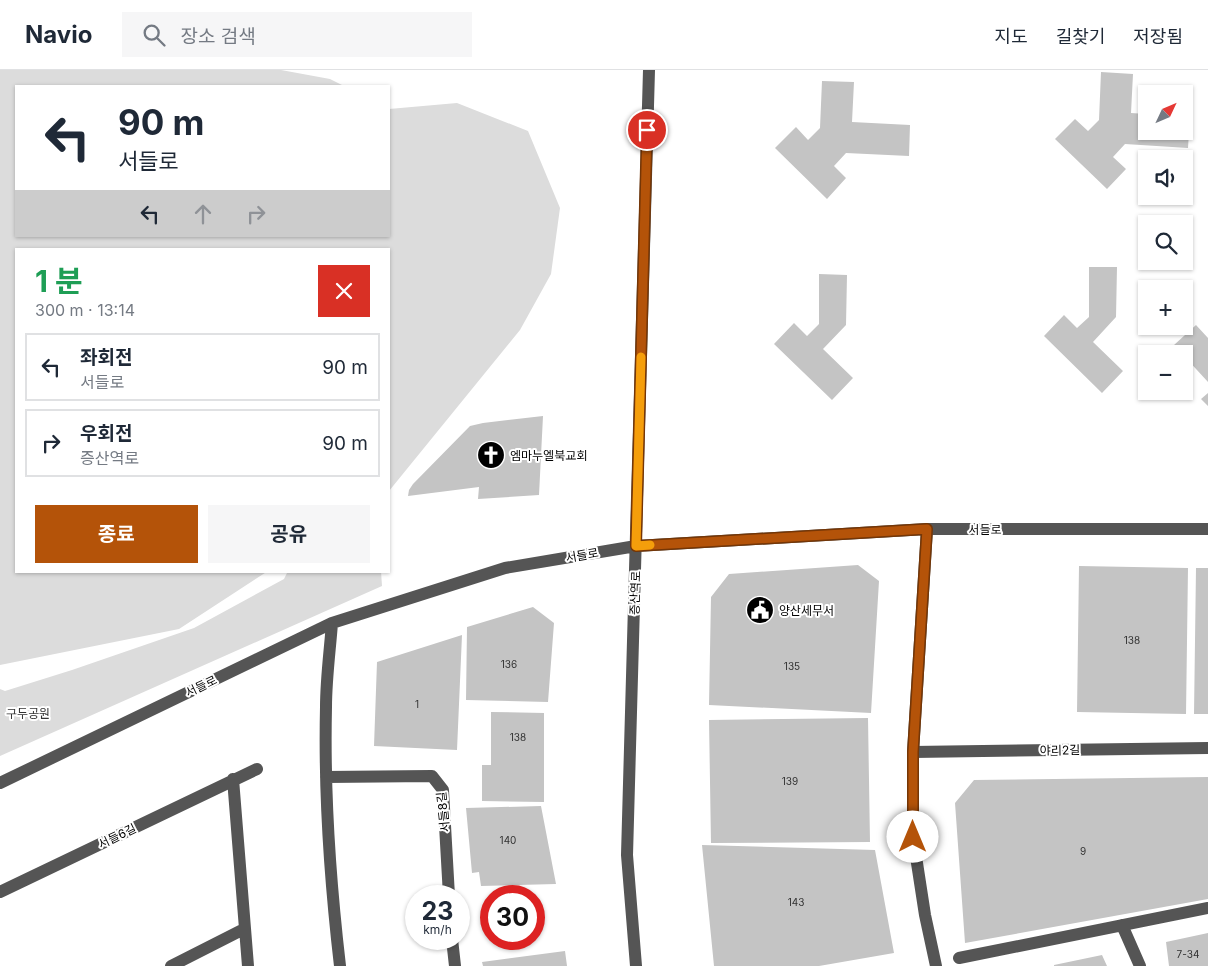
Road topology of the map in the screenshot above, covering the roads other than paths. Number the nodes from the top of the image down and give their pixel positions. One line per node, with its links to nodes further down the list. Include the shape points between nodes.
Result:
1 (649, 70): 4 (street, 증산역로)
2 (927, 529): 3 (street, 서들로); 4 (street, 서들로); 7 (street)
3 (1208, 529)
4 (636, 546): 5 (street, 서들로, via 506,568); 23 (street, 증산역로, via 627,855)
5 (332, 623): 9 (street, via 326,704); 11 (street, 서들로)
6 (1208, 748): 7 (street, 야리2길)
7 (913, 752): 24 (street, via 913,837)
8 (257, 769): 10 (street, 서들6길)
9 (326, 777): 12 (street, 서들8길, via 432,776 443,790); 21 (street, via 331,888)
10 (233, 779): 13 (street, 서들6길); 16 (street)
11 (0, 783)
12 (448, 885)
13 (0, 892)
14 (1208, 908): 15 (street)
15 (1122, 925): 18 (street); 25 (street)
16 (244, 929): 19 (street); 20 (street)
17 (453, 950): 22 (street)
18 (959, 958)
19 (171, 966)
20 (248, 966)
21 (340, 966)
22 (454, 966)
23 (636, 966)
24 (936, 966)
25 (1140, 966)

